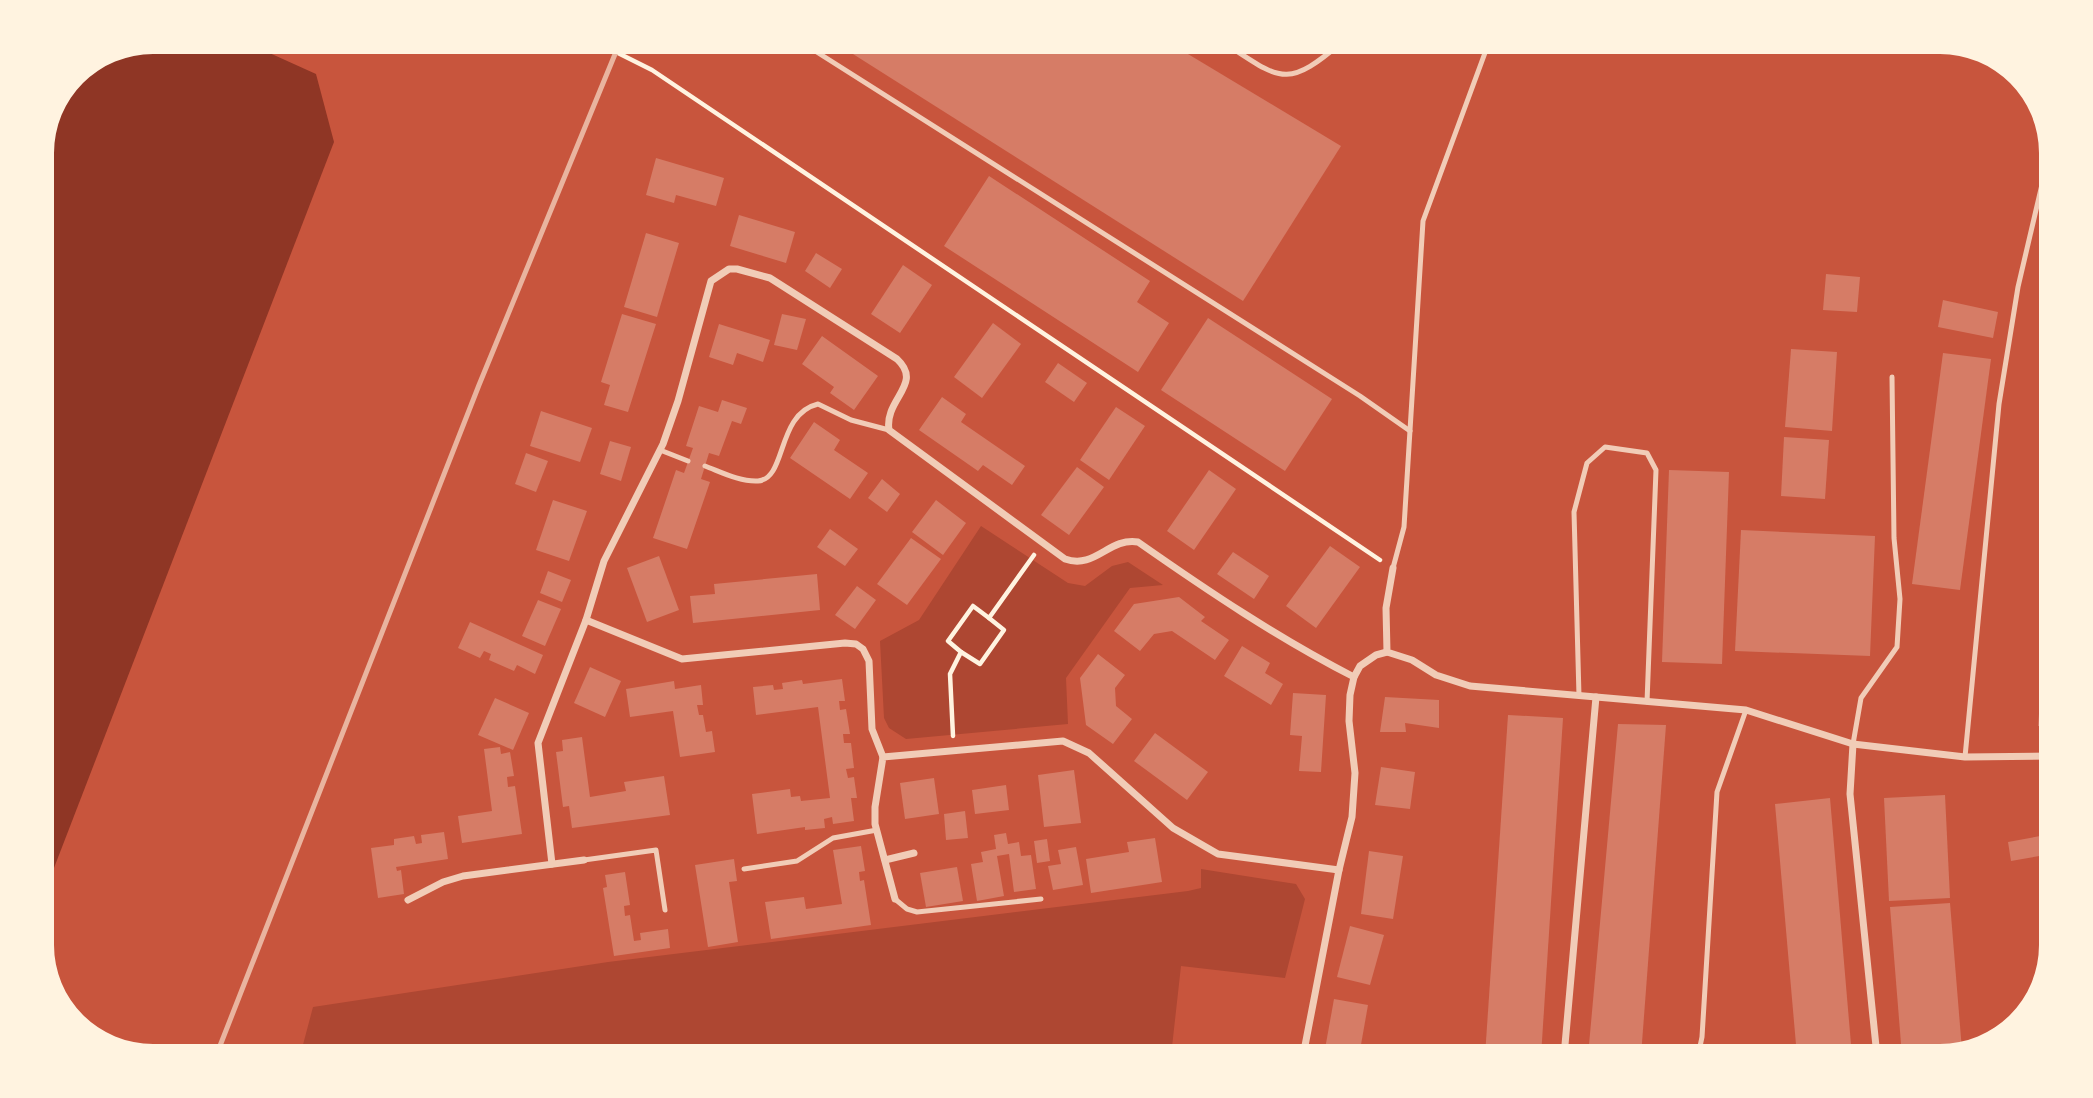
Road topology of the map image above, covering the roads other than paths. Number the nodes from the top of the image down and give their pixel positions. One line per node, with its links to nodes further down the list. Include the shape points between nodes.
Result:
1 (820, 54): 8 (lane)
2 (1241, 54): 3 (lane, via 1269,72 1290,76)
3 (1328, 54)
4 (1485, 54): 8 (lane, via 1423,221)
5 (2039, 197): 23 (lane, via 2018,287 1999,404)
6 (1892, 377): 20 (lane, via 1894,538 1900,599 1897,648 1861,698)
7 (889, 430): 9 (street, via 887,419 908,376 905,367 771,278 729,269 710,281); 11 (lane, via 851,420 818,404 806,407 792,423 768,478 746,480); 15 (street, via 1065,559 1085,562 1127,540 1138,542 1230,606)
8 (1410, 431): 12 (lane, via 1404,527)
9 (660, 450): 10 (lane); 13 (street, via 604,561)
10 (688, 461)
11 (705, 466)
12 (1392, 568): 14 (street, via 1386,608)
13 (586, 621): 22 (street, via 682,659 856,644 869,661 872,729); 28 (street, via 538,743)
14 (1387, 652): 15 (street, via 1367,659); 16 (street, via 1470,686)
15 (1354, 677): 30 (street, via 1349,721 1355,773 1352,817)
16 (1579, 696): 17 (street); 18 (lane, via 1574,512 1587,463 1605,447 1647,453 1656,470)
17 (1596, 697): 18 (street); 36 (street)
18 (1647, 702): 19 (street)
19 (1746, 710): 20 (street); 37 (lane, via 1717,792)
20 (1853, 744): 23 (street); 38 (street, via 1850,794)
21 (2039, 756): 23 (street)
22 (883, 757): 24 (street, via 875,807); 30 (street, via 1063,741 1089,753 1173,828 1218,854)
23 (1965, 757)
24 (877, 830): 27 (street); 29 (lane, via 833,838 797,861)
25 (914, 853): 27 (street)
26 (584, 860): 28 (street); 34 (lane, via 656,850)
27 (885, 860): 31 (street)
28 (552, 864): 33 (street, via 463,876)
29 (744, 869)
30 (1339, 870): 35 (street)
31 (895, 899): 32 (lane, via 917,912)
32 (1041, 899)
33 (408, 900)
34 (665, 910)
35 (1305, 1044)
36 (1565, 1044)
37 (1701, 1044)
38 (1876, 1044)

